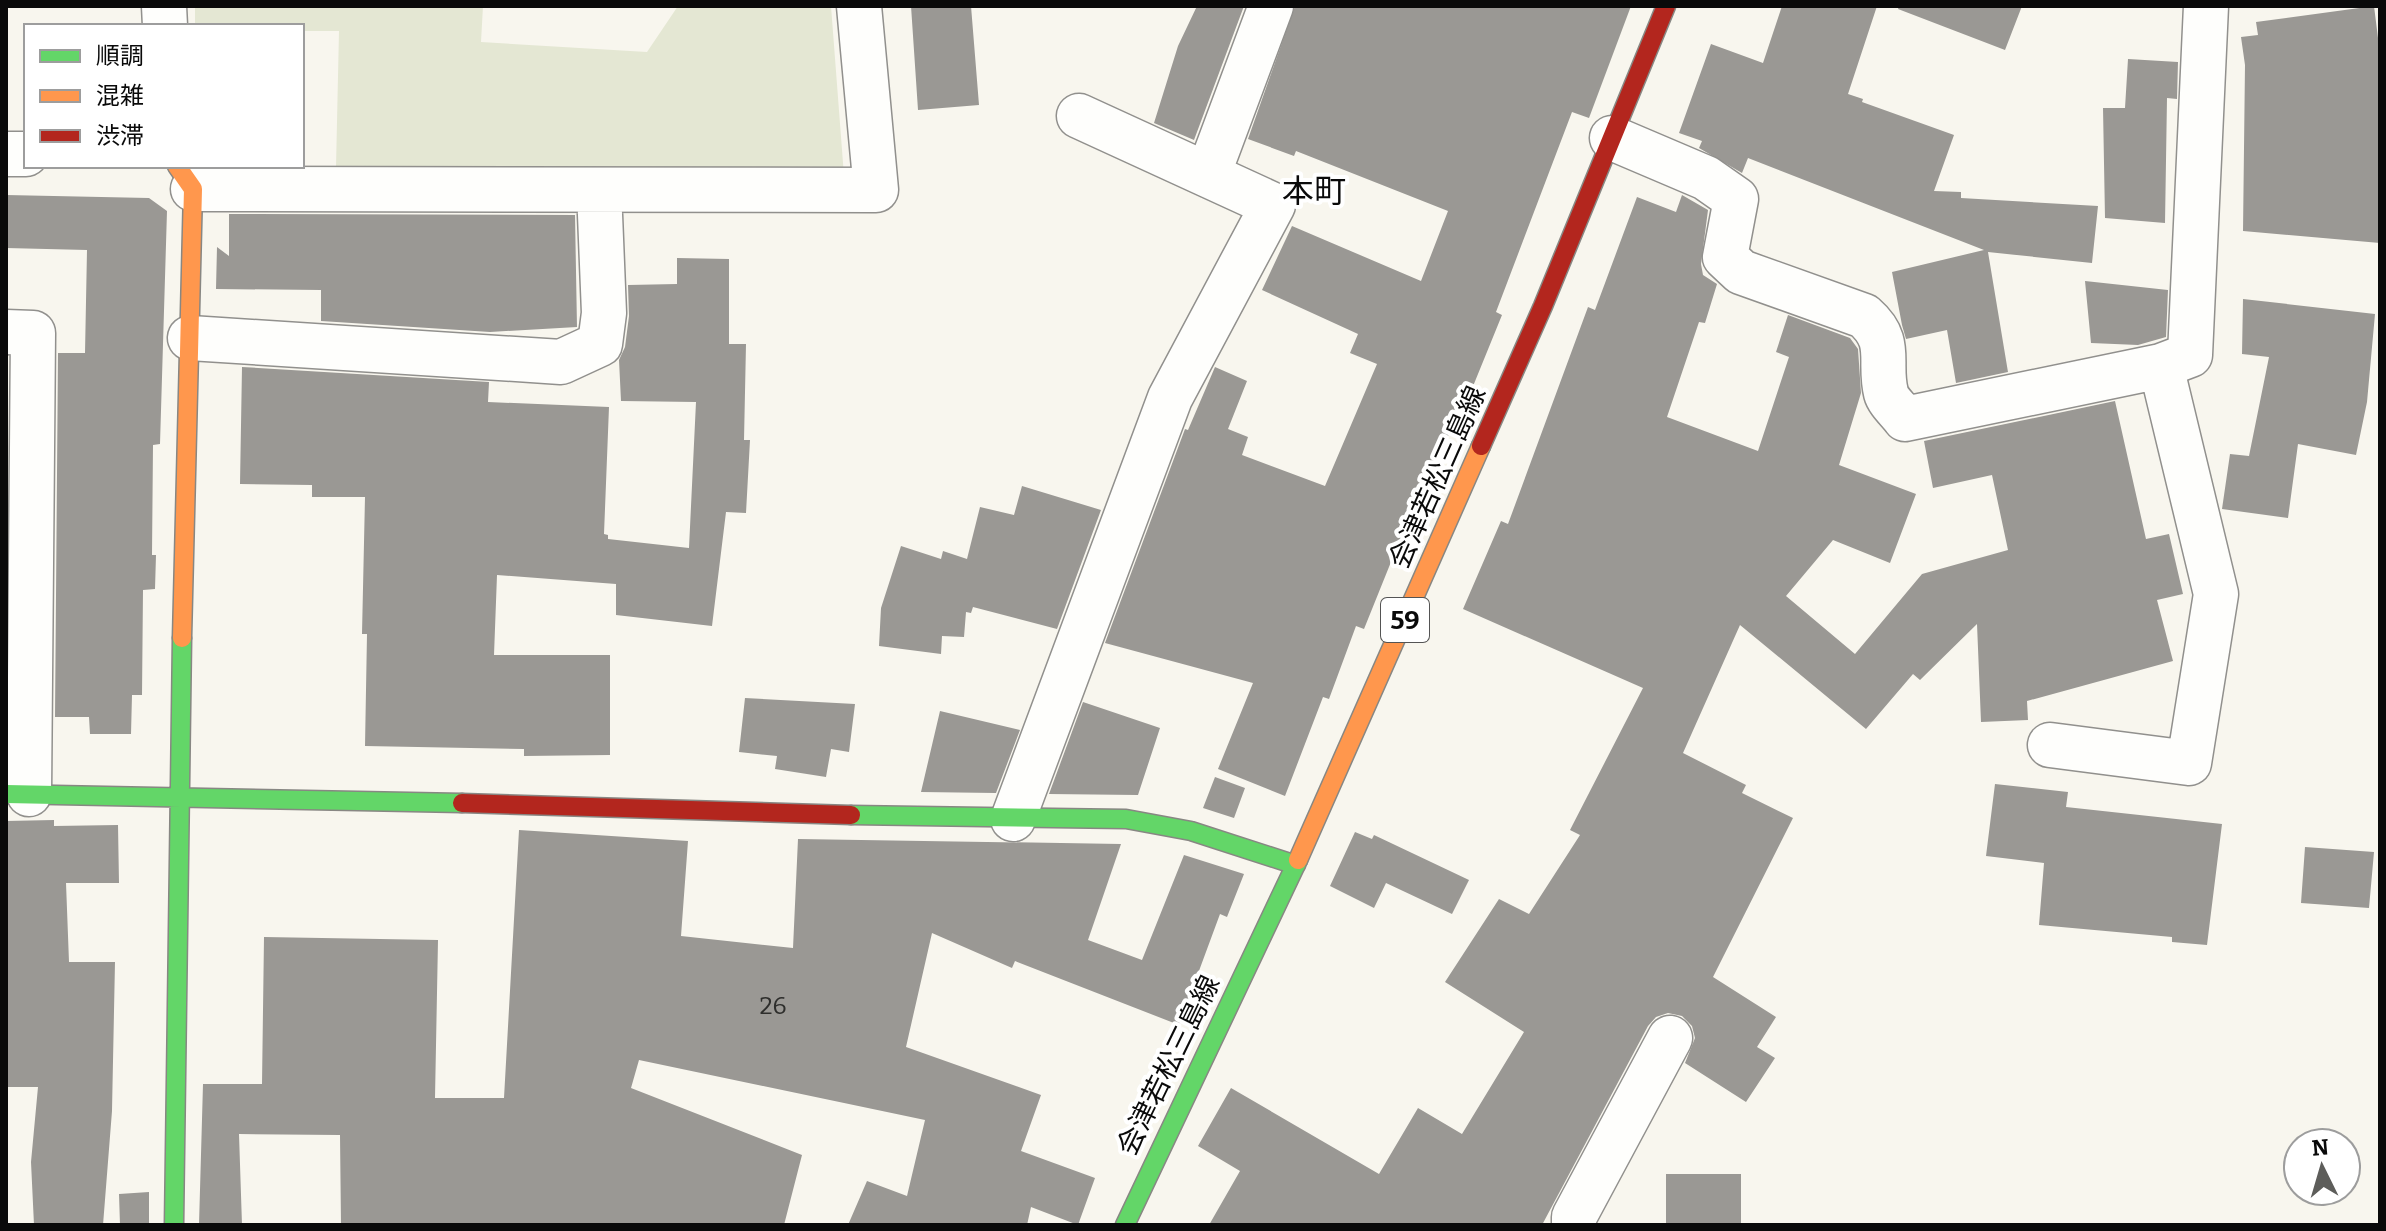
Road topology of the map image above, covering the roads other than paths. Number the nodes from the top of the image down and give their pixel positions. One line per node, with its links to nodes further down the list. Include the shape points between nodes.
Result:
1 (859, 6): 9 (street, via 876,190)
2 (1271, 6): 7 (street)
3 (1666, 6): 6 (street, 会津若松三島線 / 59)
4 (2206, 6): 12 (street, via 2190,355)
5 (1079, 116): 7 (street)
6 (1612, 138): 12 (street, via 1706,178 1736,199 1725,257 1741,272 1864,316 1877,327 1885,349 1886,394 1905,419); 17 (street, 会津若松三島線 / 59)
7 (1208, 175): 16 (street, via 1273,205 1170,398)
8 (185, 178): 9 (street); 11 (street)
9 (599, 190): 11 (street, via 604,313 600,344 561,362)
10 (6, 332): 14 (street, via 33,333)
11 (190, 338): 15 (street)
12 (2161, 366): 13 (street, via 2216,594 2189,763)
13 (2050, 745)
14 (17, 794): 15 (street)
15 (178, 795): 16 (street); 19 (street)
16 (1013, 819): 17 (street, via 1160,822)
17 (1296, 865): 20 (street, 会津若松三島線 / 59)
18 (1670, 1038): 21 (street)
19 (174, 1225)
20 (1125, 1225)
21 (1574, 1225)

